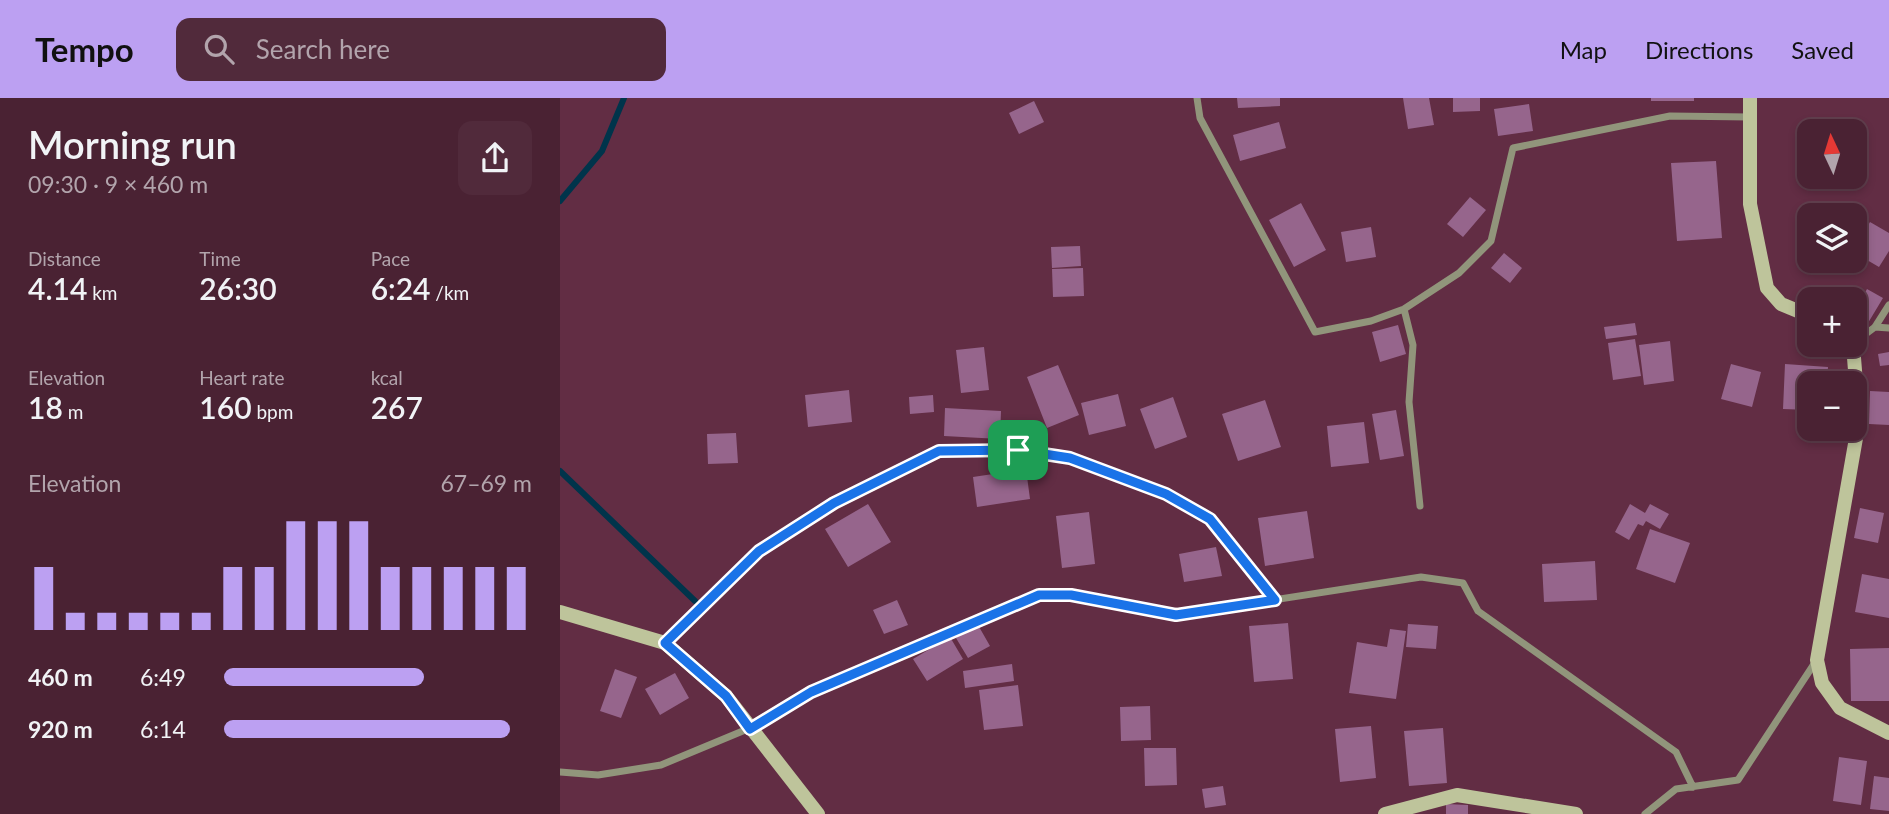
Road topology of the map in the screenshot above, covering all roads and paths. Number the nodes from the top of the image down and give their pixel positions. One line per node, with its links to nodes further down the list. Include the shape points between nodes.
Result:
1 (1197, 98): 5 (street, via 1200,118 1315,332)
2 (1750, 98): 3 (street)
3 (1750, 117): 5 (street, via 1670,116 1513,148 1491,241 1459,273); 6 (street, via 1750,204 1767,288 1781,304)
4 (1889, 305): 7 (street)
5 (1404, 309): 11 (street, via 1413,345 1409,402)
6 (1797, 311)
7 (1875, 327): 8 (street); 9 (street)
8 (1889, 328)
9 (1867, 333)
10 (1855, 357): 15 (street, via 1859,421)
11 (1420, 506)
12 (1275, 600): 14 (street, via 1210,519 1166,494 1070,458 1018,450 939,451 834,503 759,551); 16 (street, via 1176,615 1071,595 1039,595 811,692); 19 (street, via 1421,577 1463,583 1478,611 1676,752)
13 (560, 612): 14 (street)
14 (665, 643): 16 (street, via 726,696)
15 (1817, 660): 17 (street, via 1822,683 1840,708); 19 (street, via 1738,780)
16 (750, 729): 18 (street, via 661,765 598,775); 20 (street)
17 (1889, 733)
18 (560, 772)
19 (1693, 787): 23 (street, via 1676,789)
20 (818, 814)
21 (1385, 814): 22 (street, via 1457,795)
22 (1576, 814)
23 (1645, 814)

